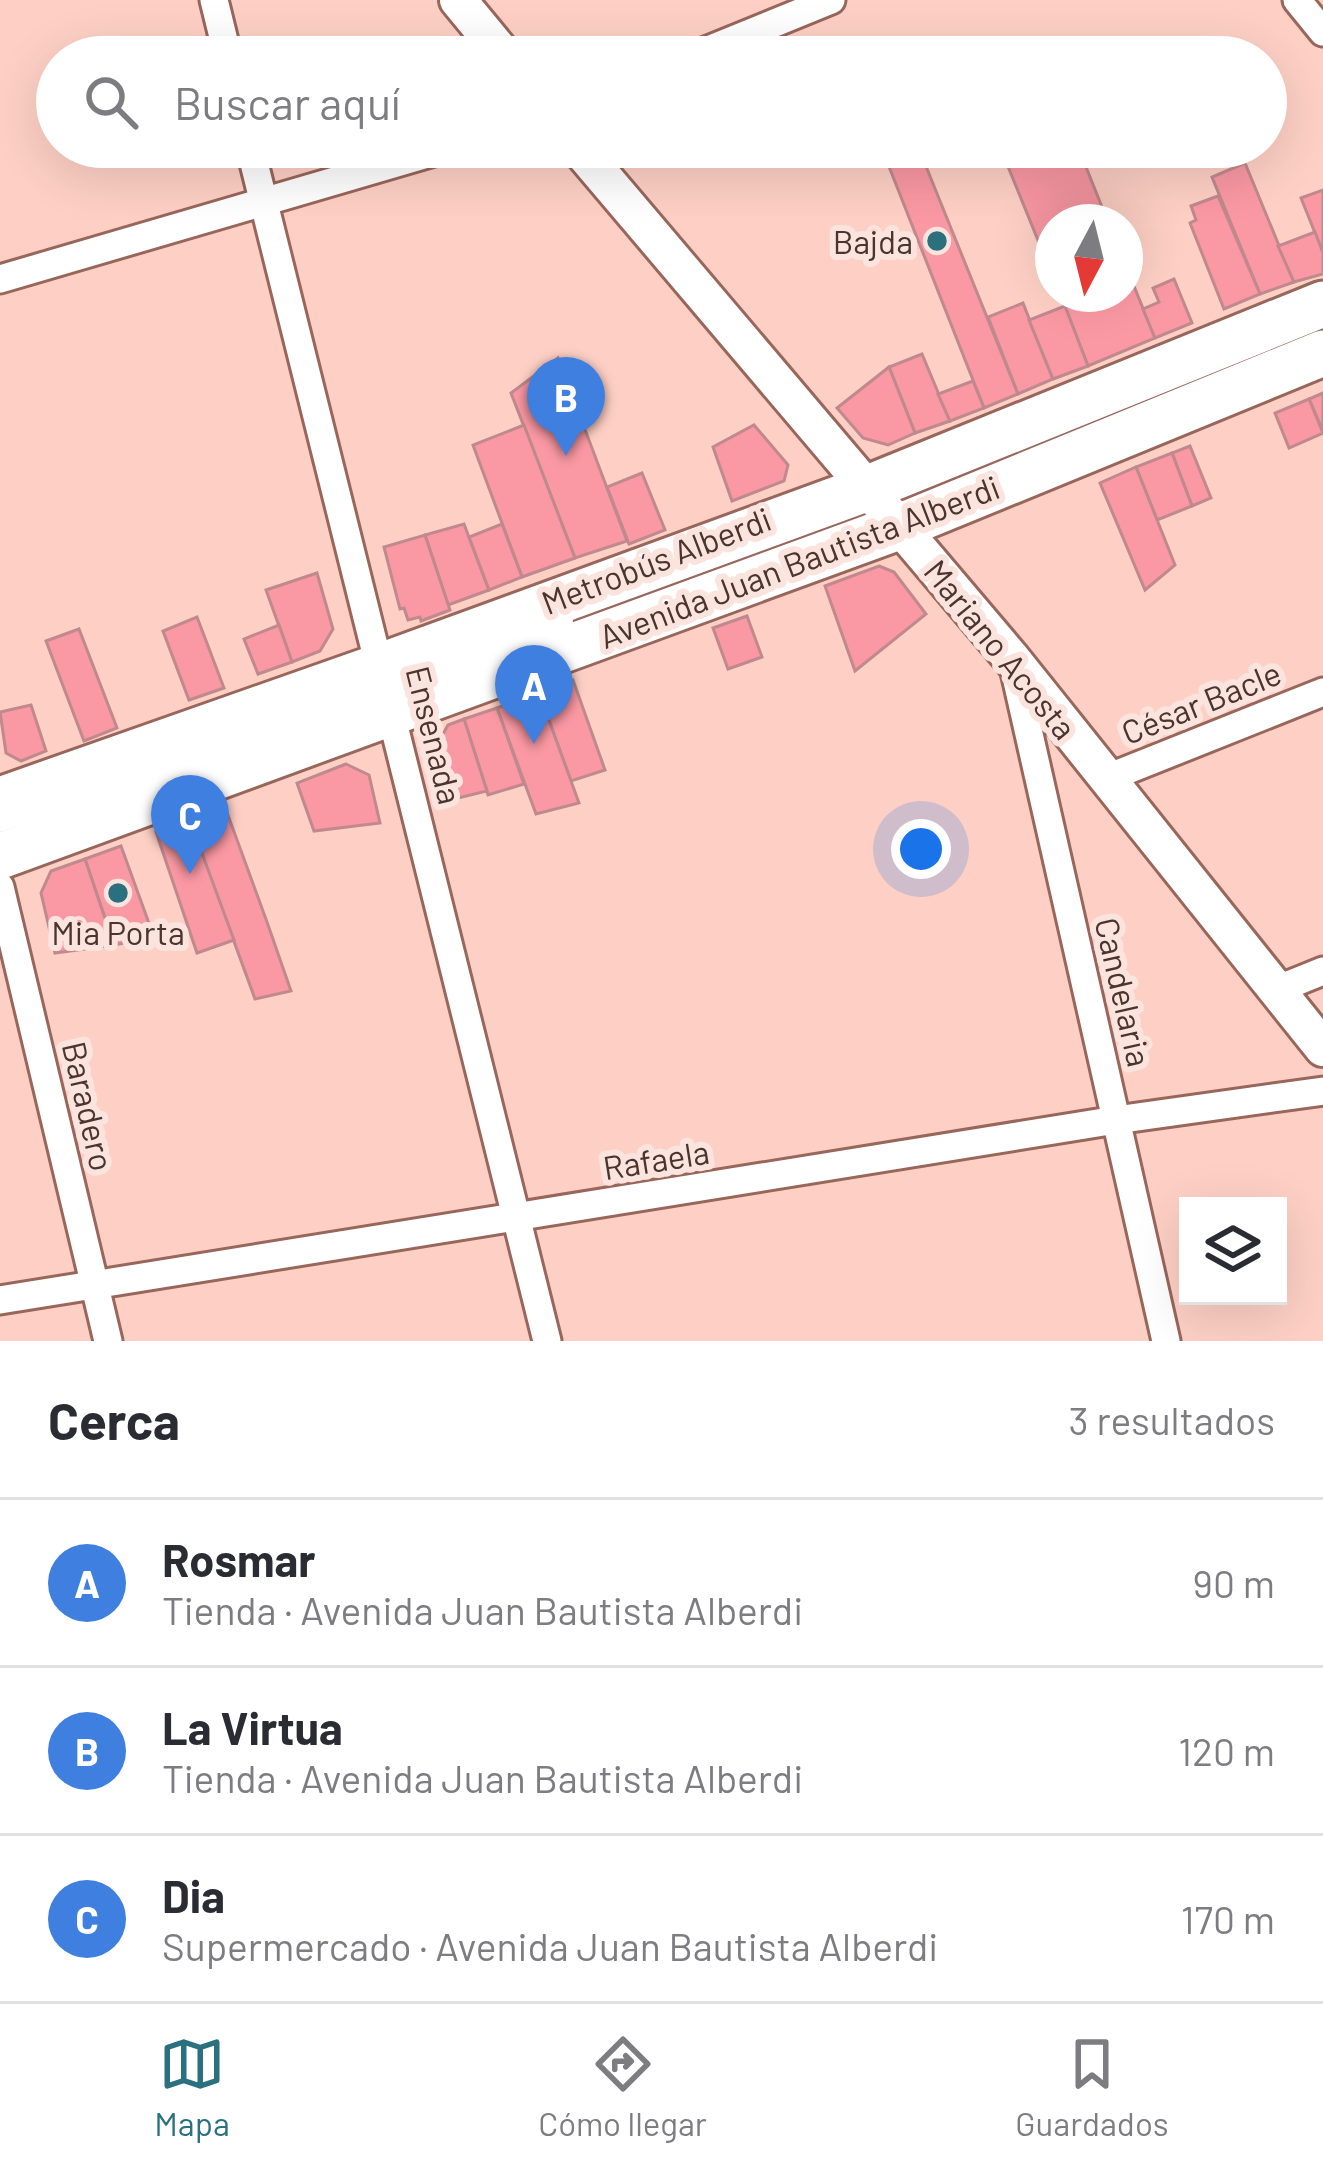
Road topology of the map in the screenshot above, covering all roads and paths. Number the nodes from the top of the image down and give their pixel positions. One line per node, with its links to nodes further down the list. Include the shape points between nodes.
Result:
1 (214, 0): 6 (street)
2 (458, 0): 7 (street)
3 (831, 0): 8 (street)
4 (1297, 0): 5 (street)
5 (1323, 32)
6 (223, 36)
7 (488, 36)
8 (743, 36)
9 (255, 168): 12 (street, Ensenada)
10 (382, 168): 12 (street)
11 (596, 168): 16 (street, Mariano Acosta)
12 (264, 203): 13 (street); 19 (street, Ensenada)
13 (0, 279)
14 (1323, 304): 16 (main road, Avenida Juan Bautista Alberdi)
15 (1323, 353): 16 (main road, Avenida Juan Bautista Alberdi)
16 (884, 504): 18 (street, Mariano Acosta); 19 (main road, Avenida Juan Bautista Alberdi)
17 (582, 616): 19 (lane, Metrobús Alberdi)
18 (1012, 659): 21 (street, Mariano Acosta); 30 (street, Candelaria)
19 (387, 689): 22 (main road, Avenida Juan Bautista Alberdi); 23 (lane, Metrobús Alberdi); 24 (main road, Avenida Juan Bautista Alberdi); 31 (street, Ensenada)
20 (1323, 692): 21 (street, César Bacle)
21 (1105, 779): 27 (street, Mariano Acosta)
22 (0, 800)
23 (0, 825)
24 (0, 856)
25 (0, 887): 32 (street, Baradero)
26 (1323, 971): 27 (street)
27 (1276, 990): 28 (street, Mariano Acosta)
28 (1323, 1048)
29 (1323, 1091): 30 (street, Rafaela)
30 (1116, 1120): 31 (street, Rafaela); 36 (street, Candelaria)
31 (516, 1219): 32 (street, Rafaela); 35 (street, Ensenada)
32 (95, 1285): 33 (street, Rafaela); 34 (street, Baradero)
33 (0, 1300)
34 (108, 1341)
35 (547, 1341)
36 (1166, 1341)

